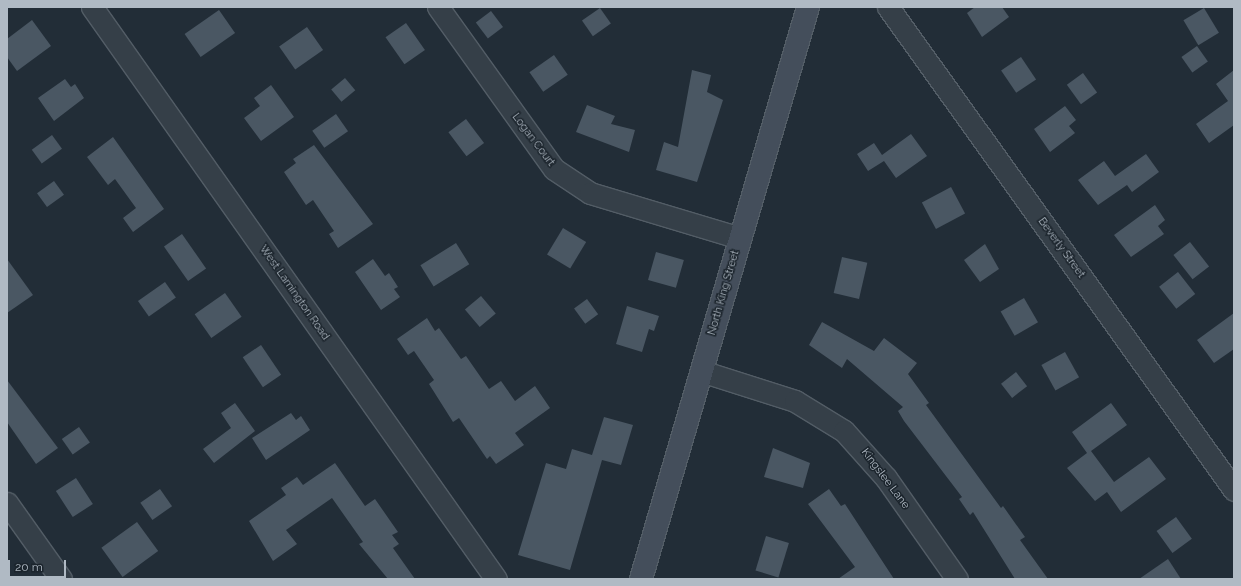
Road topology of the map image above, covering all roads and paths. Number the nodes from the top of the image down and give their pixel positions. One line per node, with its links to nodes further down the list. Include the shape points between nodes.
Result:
1 (92, 7): 10 (street, West Lamington Road)
2 (438, 7): 5 (street, Logan Court, via 554,168 590,193)
3 (808, 7): 5 (main road, North King Street)
4 (888, 7): 7 (street, Beverly Street)
5 (740, 238): 6 (main road, North King Street)
6 (701, 371): 11 (main road, North King Street); 12 (street, Kingslee Lane, via 795,401 844,431 886,478)
7 (1234, 490)
8 (7, 503): 9 (street)
9 (61, 579)
10 (496, 579)
11 (641, 579)
12 (957, 579)

